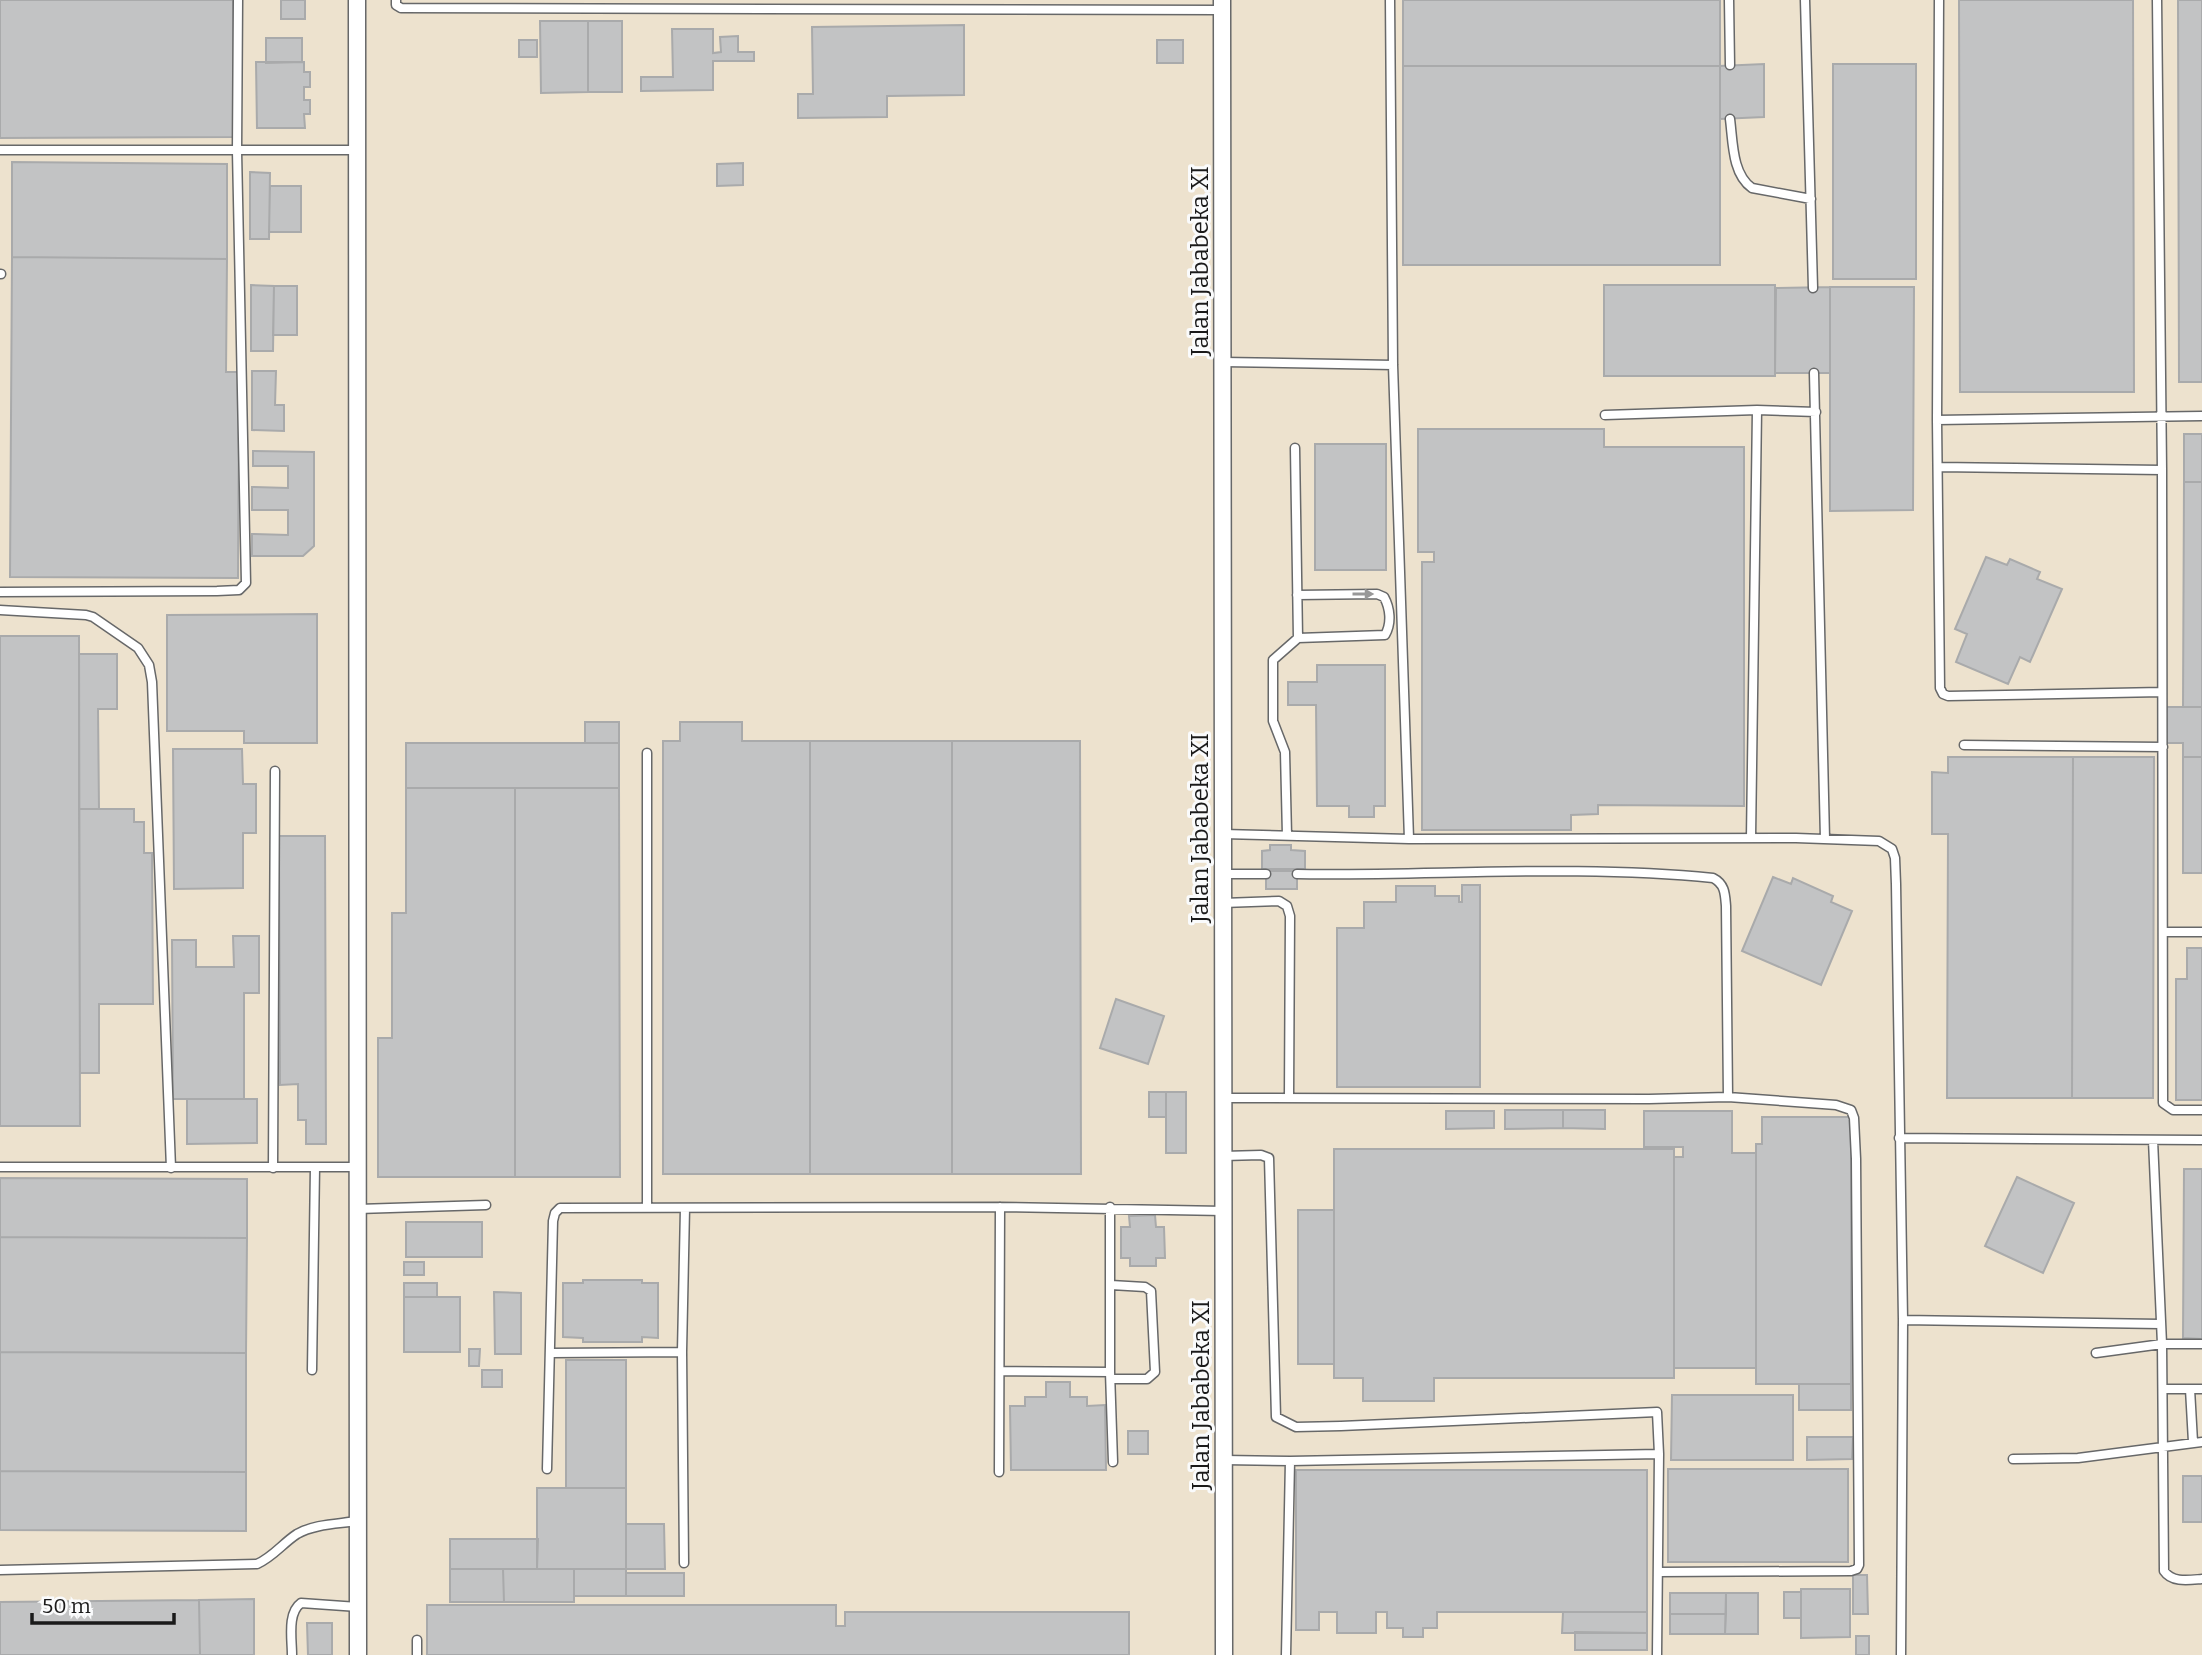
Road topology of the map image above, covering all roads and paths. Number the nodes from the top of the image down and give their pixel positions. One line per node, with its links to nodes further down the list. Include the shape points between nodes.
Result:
1 (238, 0): 18 (lane)
2 (357, 0): 17 (street)
3 (396, 0): 12 (lane, via 401,8)
4 (1056, 0): 12 (lane)
5 (1159, 0): 13 (lane)
6 (1390, 0): 22 (lane)
7 (1729, 0): 14 (lane)
8 (1805, 0): 19 (lane)
9 (1939, 0): 29 (lane)
10 (2157, 0): 27 (lane)
11 (1222, 5): 13 (lane); 21 (street, Jalan Jababeka XI)
12 (1058, 10): 13 (lane)
13 (1159, 11)
14 (1730, 65)
15 (1730, 119): 19 (lane, via 1744,183)
16 (0, 150): 18 (lane)
17 (357, 150): 18 (lane); 63 (street)
18 (237, 151): 33 (lane, via 246,583 239,590 228,591)
19 (1811, 199): 20 (lane)
20 (1813, 288)
21 (1223, 362): 22 (lane); 42 (street, Jalan Jababeka XI)
22 (1393, 365): 45 (lane)
23 (1814, 373): 25 (lane)
24 (1757, 410): 25 (lane); 26 (lane); 44 (lane)
25 (1816, 412): 46 (lane)
26 (1605, 415)
27 (2161, 416): 28 (lane); 29 (lane); 32 (lane)
28 (2202, 416)
29 (1937, 420): 31 (lane)
30 (1295, 448): 34 (lane)
31 (1938, 467): 32 (lane); 37 (lane, via 1943,694)
32 (2162, 470): 37 (lane)
33 (0, 592)
34 (1297, 595): 36 (lane); 36 (lane, one-way to 36, via 1377,594 1388,603 1390,620 1385,635)
35 (0, 610): 64 (lane, via 86,615 126,638 149,665)
36 (1298, 638): 43 (lane, via 1273,660 1273,721 1285,752)
37 (2162, 692): 39 (lane)
38 (1964, 745): 39 (lane)
39 (2162, 747): 51 (lane)
40 (647, 753): 68 (lane)
41 (275, 771): 65 (lane)
42 (1223, 834): 43 (lane); 47 (street, Jalan Jababeka XI)
43 (1287, 835): 45 (lane)
44 (1751, 838): 45 (lane); 46 (lane)
45 (1409, 839)
46 (1825, 839): 57 (lane, via 1879,841 1892,849 1895,858)
47 (1223, 874): 48 (lane); 50 (street, Jalan Jababeka XI)
48 (1266, 874)
49 (1297, 874): 54 (lane, via 1509,872 1713,877 1723,887 1726,906)
50 (1223, 903): 53 (lane, via 1279,901 1287,906); 55 (street, Jalan Jababeka XI)
51 (2163, 932): 52 (lane); 56 (lane, via 2163,1103 2173,1110)
52 (2202, 932)
53 (1289, 1097): 54 (lane); 55 (lane)
54 (1728, 1097): 99 (lane, via 1836,1105 1854,1114 1858,1565 1852,1571)
55 (1223, 1098): 60 (street, Jalan Jababeka XI)
56 (2202, 1110)
57 (1899, 1138): 58 (lane); 74 (lane)
58 (2153, 1140): 59 (lane); 75 (lane)
59 (2202, 1140)
60 (1223, 1156): 72 (street, Jalan Jababeka XI); 89 (lane, via 1269,1158 1276,1417 1296,1427 1653,1411 1658,1415)
61 (0, 1167): 64 (lane)
62 (314, 1167): 63 (lane); 65 (lane); 81 (lane)
63 (357, 1167): 71 (street)
64 (171, 1168): 65 (lane)
65 (273, 1168)
66 (486, 1205): 71 (lane)
67 (1000, 1207): 69 (lane); 70 (lane); 82 (lane)
68 (647, 1208): 69 (lane); 79 (lane, via 560,1208 555,1213)
69 (685, 1208): 78 (lane)
70 (1110, 1208): 72 (lane); 73 (lane)
71 (358, 1209): 96 (street)
72 (1224, 1210): 91 (street, Jalan Jababeka XI)
73 (1111, 1285): 83 (lane); 83 (lane, via 1151,1291 1155,1372 1147,1379)
74 (1903, 1320): 75 (lane); 109 (lane)
75 (2160, 1324): 76 (lane)
76 (2162, 1344): 77 (lane); 80 (lane); 84 (lane)
77 (2202, 1344)
78 (682, 1352): 79 (lane); 97 (lane)
79 (551, 1353): 94 (lane)
80 (2096, 1353)
81 (312, 1370)
82 (1001, 1371): 83 (lane); 95 (lane)
83 (1110, 1376): 93 (lane)
84 (2163, 1389): 85 (lane); 88 (lane)
85 (2190, 1389): 86 (lane); 87 (lane)
86 (2202, 1389)
87 (2197, 1442): 88 (lane)
88 (2164, 1448): 90 (lane, via 2078,1458); 100 (lane, via 2165,1574 2183,1581)
89 (1659, 1454): 92 (lane); 99 (lane)
90 (2014, 1458)
91 (1224, 1460): 92 (lane); 106 (street, Jalan Jababeka XI)
92 (1290, 1461): 107 (lane)
93 (1113, 1462)
94 (547, 1469)
95 (999, 1472)
96 (357, 1521): 98 (lane, via 297,1534 257,1564); 101 (street)
97 (684, 1563)
98 (0, 1570)
99 (1658, 1573): 108 (lane)
100 (2202, 1579)
101 (358, 1607): 103 (lane, via 302,1603 293,1612); 104 (street)
102 (417, 1640): 105 (lane)
103 (292, 1655)
104 (358, 1655)
105 (417, 1655)
106 (1224, 1655)
107 (1286, 1655)
108 (1657, 1655)
109 (1901, 1655)

